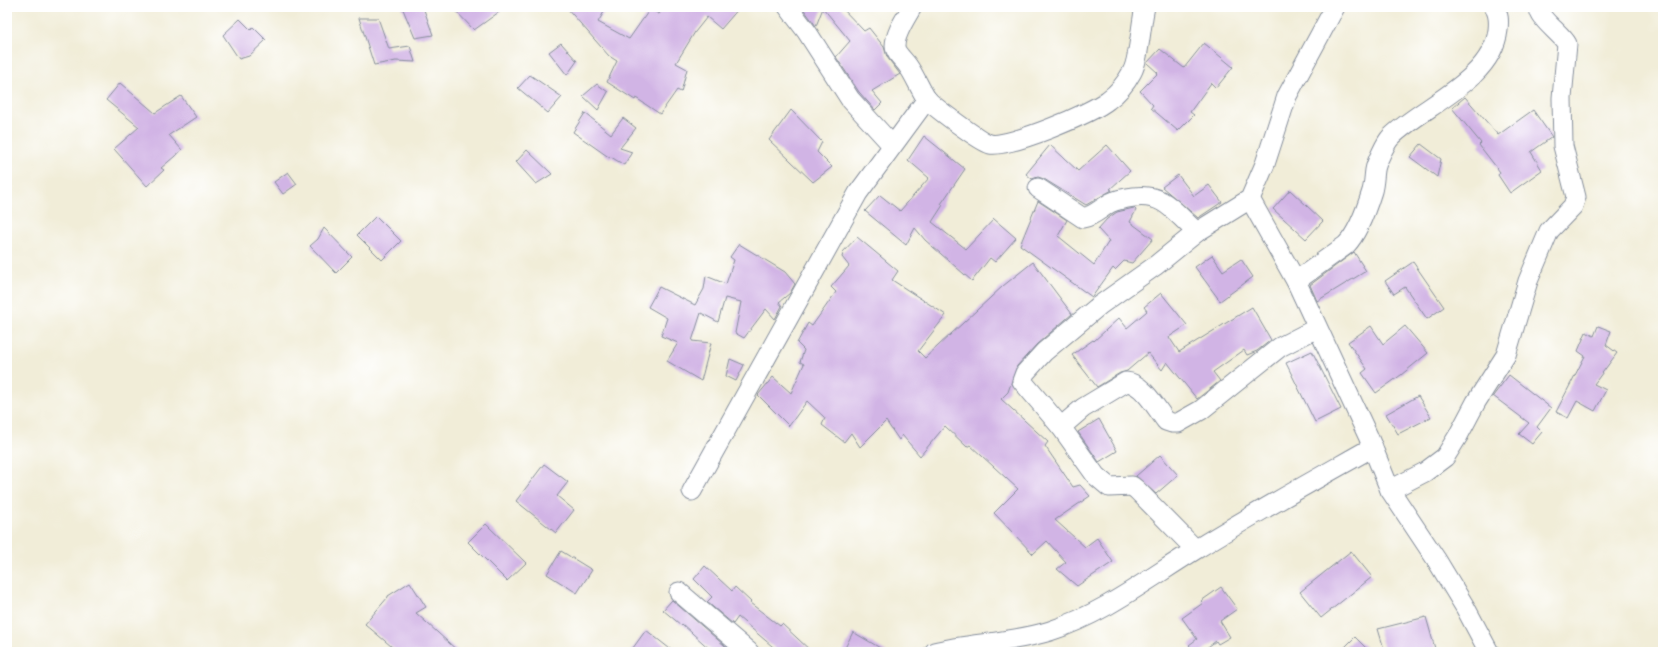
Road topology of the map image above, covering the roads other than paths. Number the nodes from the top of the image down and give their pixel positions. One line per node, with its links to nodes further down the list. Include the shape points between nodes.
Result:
1 (788, 7): 8 (street, via 850,99)
2 (912, 7): 7 (street, via 897,37 895,47)
3 (1145, 7): 7 (street, via 1133,70 1125,84 1108,100 1086,114 1026,137 994,144 984,142)
4 (1335, 7): 10 (street, via 1287,96)
5 (1494, 7): 12 (street, via 1498,15 1497,34 1491,50 1479,68 1446,98 1390,138 1376,168 1372,190 1352,239)
6 (1538, 7): 16 (street, via 1541,16 1567,44 1562,98 1563,146 1576,197 1573,206 1549,231 1528,281 1506,355 1445,457 1425,472)
7 (927, 99): 8 (street)
8 (892, 145): 17 (street, via 858,193)
9 (1038, 188): 11 (street, via 1083,218 1123,198 1147,196 1158,199)
10 (1250, 199): 11 (street); 12 (street)
11 (1197, 232): 14 (street, via 1100,305 1044,352 1025,373 1022,381)
12 (1296, 281): 13 (street)
13 (1317, 328): 14 (street, via 1280,347 1201,410 1178,423 1166,421 1138,386 1126,382 1083,408); 15 (street)
14 (1061, 427): 18 (street, via 1096,476 1109,487 1132,486)
15 (1373, 447): 16 (street); 18 (street)
16 (1390, 490): 23 (street, via 1436,558)
17 (692, 491)
18 (1195, 550): 20 (street, via 1105,607)
19 (680, 592): 21 (street)
20 (1007, 646): 22 (street, via 953,647)
21 (749, 652)
22 (934, 652)
23 (1489, 652)

